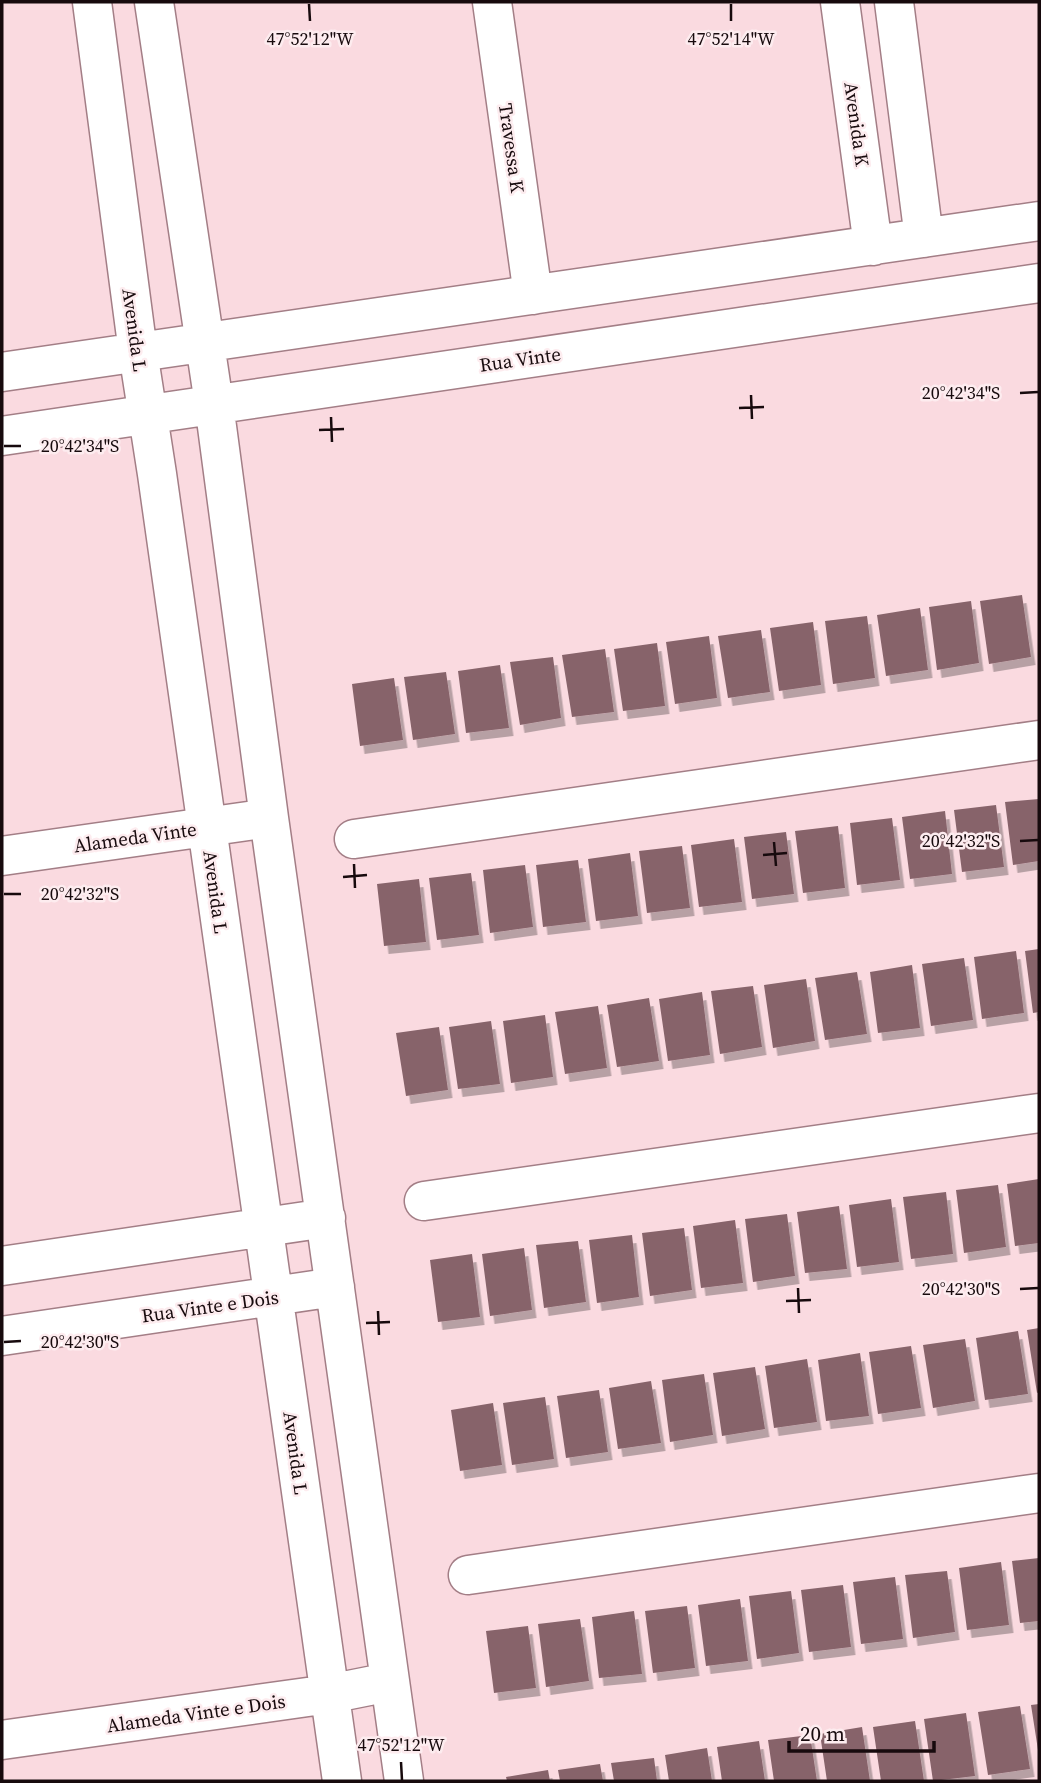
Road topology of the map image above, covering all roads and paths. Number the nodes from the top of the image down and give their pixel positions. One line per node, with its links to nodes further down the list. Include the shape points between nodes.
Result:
1 (92, 2): 12 (street, Avenida L)
2 (154, 2): 11 (street)
3 (492, 2): 10 (street, Travessa K)
4 (840, 2): 8 (street, Avenida K)
5 (894, 2): 7 (street)
6 (1039, 221): 7 (street)
7 (925, 238): 8 (street)
8 (873, 246): 10 (street)
9 (1039, 283): 14 (street, Rua Vinte)
10 (533, 295): 11 (street)
11 (205, 343): 12 (street); 14 (street)
12 (138, 352): 13 (street); 15 (street, Avenida L)
13 (2, 372)
14 (214, 404): 15 (street, Rua Vinte); 18 (street)
15 (147, 415): 16 (street, Rua Vinte); 19 (street, Avenida L)
16 (2, 436)
17 (1039, 740): 20 (street)
18 (269, 818): 19 (street, Alameda Vinte); 24 (street)
19 (206, 827): 21 (street, Alameda Vinte); 25 (street, Avenida L)
20 (354, 839)
21 (2, 856)
22 (1039, 1113): 23 (street)
23 (424, 1201)
24 (326, 1218): 25 (street); 27 (street)
25 (264, 1228): 26 (street); 28 (street, Avenida L)
26 (2, 1266)
27 (335, 1287): 28 (street, Rua Vinte e Dois); 32 (street)
28 (274, 1297): 29 (street, Rua Vinte e Dois); 33 (street, Avenida L)
29 (2, 1336)
30 (1039, 1493): 31 (street)
31 (468, 1575)
32 (389, 1682): 33 (street, Alameda Vinte e Dois); 36 (street)
33 (329, 1694): 34 (street, Alameda Vinte e Dois); 35 (street, Avenida L)
34 (2, 1740)
35 (342, 1781)
36 (404, 1781)

